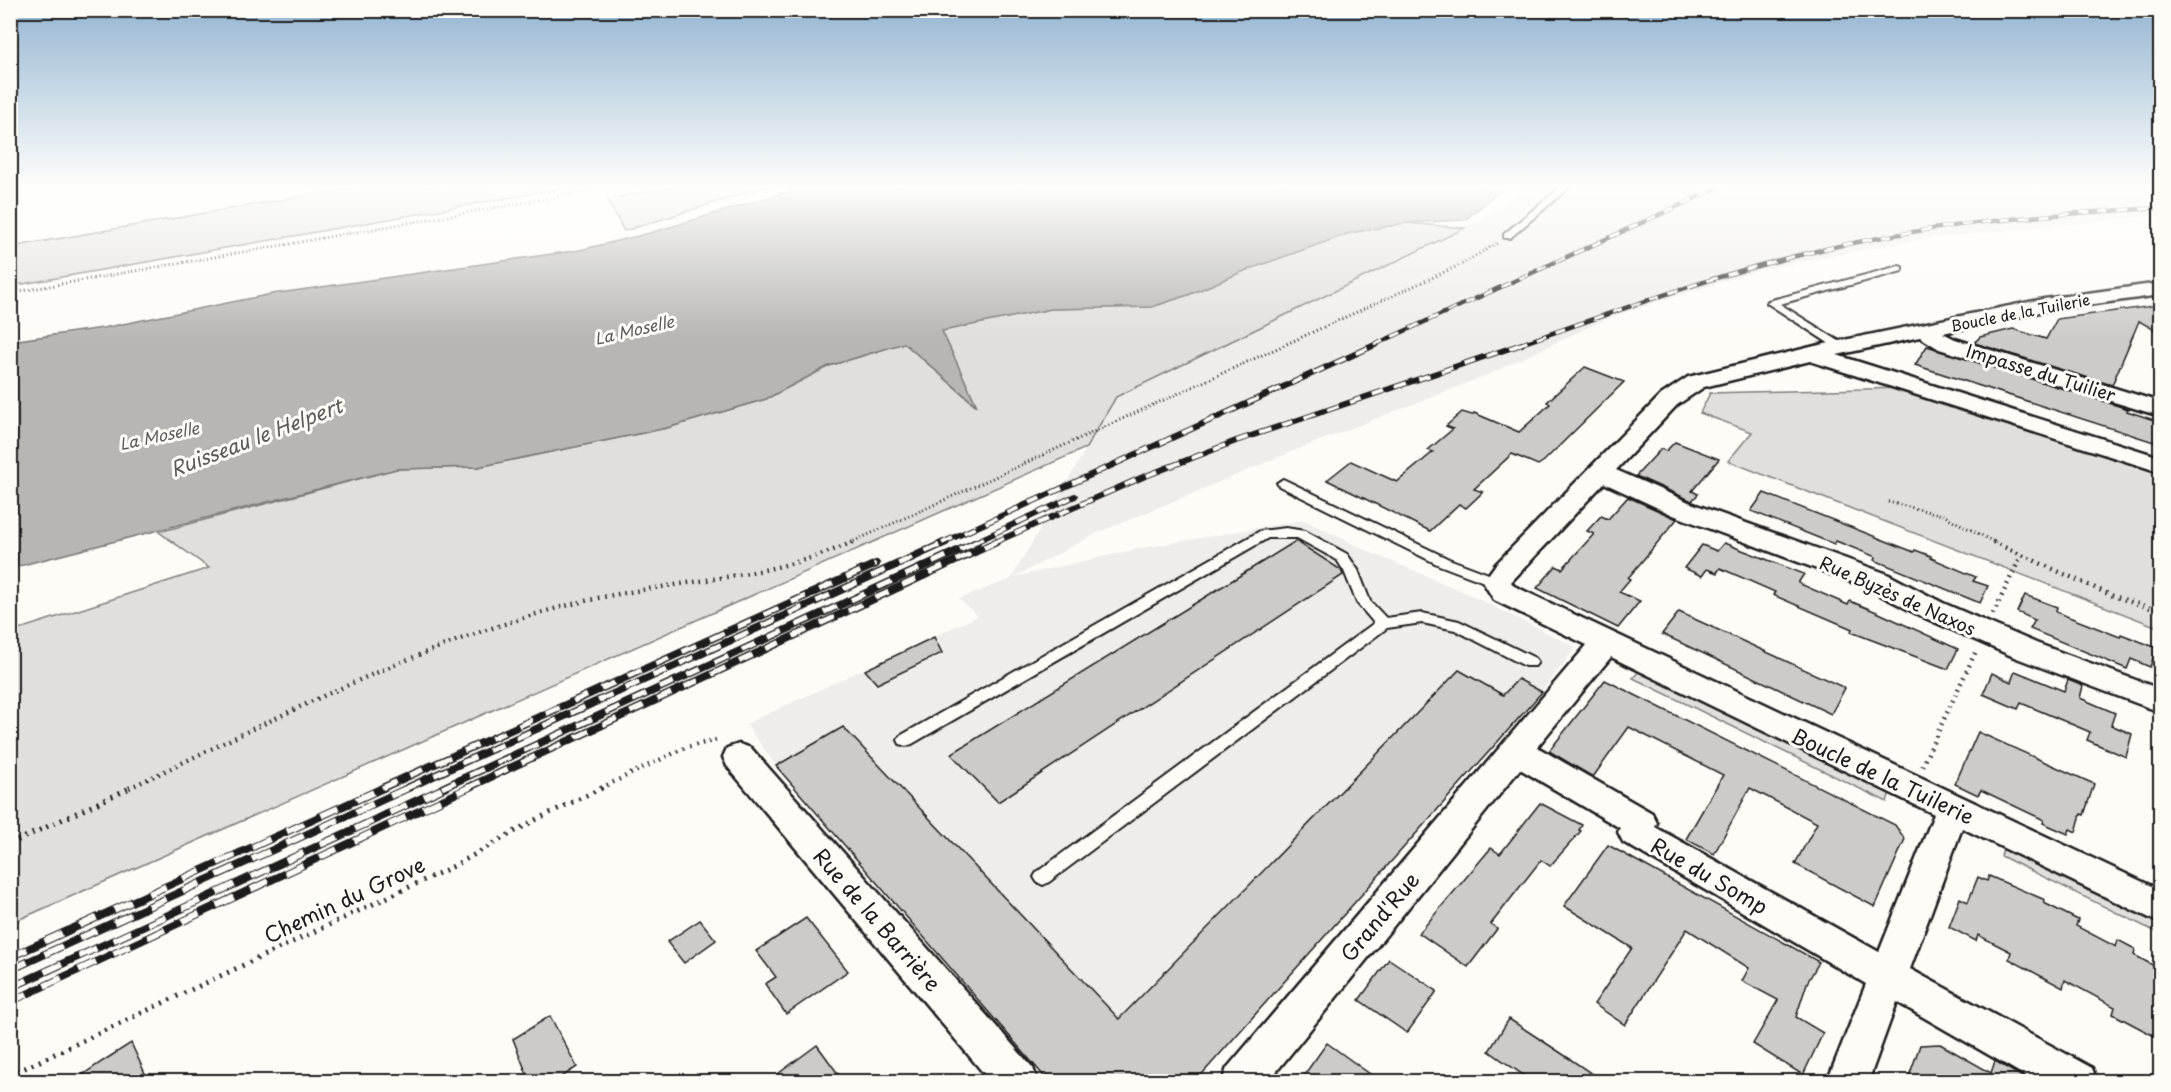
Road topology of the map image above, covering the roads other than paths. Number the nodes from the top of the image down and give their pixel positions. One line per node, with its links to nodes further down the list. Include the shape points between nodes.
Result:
1 (1899, 269): 4 (lane, via 1772,303)
2 (2160, 289): 3 (street, Boucle de la Tuilerie, via 2044,305)
3 (1923, 330): 4 (street, Boucle de la Tuilerie); 6 (street, Impasse du Tuilier, via 1947,344)
4 (1843, 348): 5 (street, Boucle de la Tuilerie)
5 (1811, 354): 7 (street, Boucle de la Tuilerie); 8 (street, Boucle de la Tuilerie, via 1689,386 1669,400)
6 (2160, 409)
7 (2160, 465)
8 (1602, 473): 10 (street, Boucle de la Tuilerie); 14 (street, Rue Byzès de Naxos, via 1682,509 1875,580 1984,633)
9 (1283, 483): 10 (lane, via 1444,562)
10 (1497, 582): 12 (street, Boucle de la Tuilerie, via 1504,593)
11 (1383, 624): 13 (lane, via 1422,618 1459,626); 15 (lane, via 1364,603 1342,557 1300,534 1265,534); 19 (lane)
12 (1606, 642): 16 (street); 18 (street, Boucle de la Tuilerie)
13 (1530, 662)
14 (2160, 701)
15 (906, 740)
16 (1515, 750): 21 (street, Rue du Somp, via 1640,823 1635,832); 23 (street, Grand'Rue)
17 (739, 758): 22 (street, Rue de la Barrière)
18 (1953, 808): 20 (street, Boucle de la Tuilerie); 21 (street)
19 (1043, 877)
20 (2160, 907)
21 (1888, 977): 24 (street); 25 (street)
22 (1018, 1082)
23 (1242, 1082)
24 (1847, 1082)
25 (2078, 1082)

